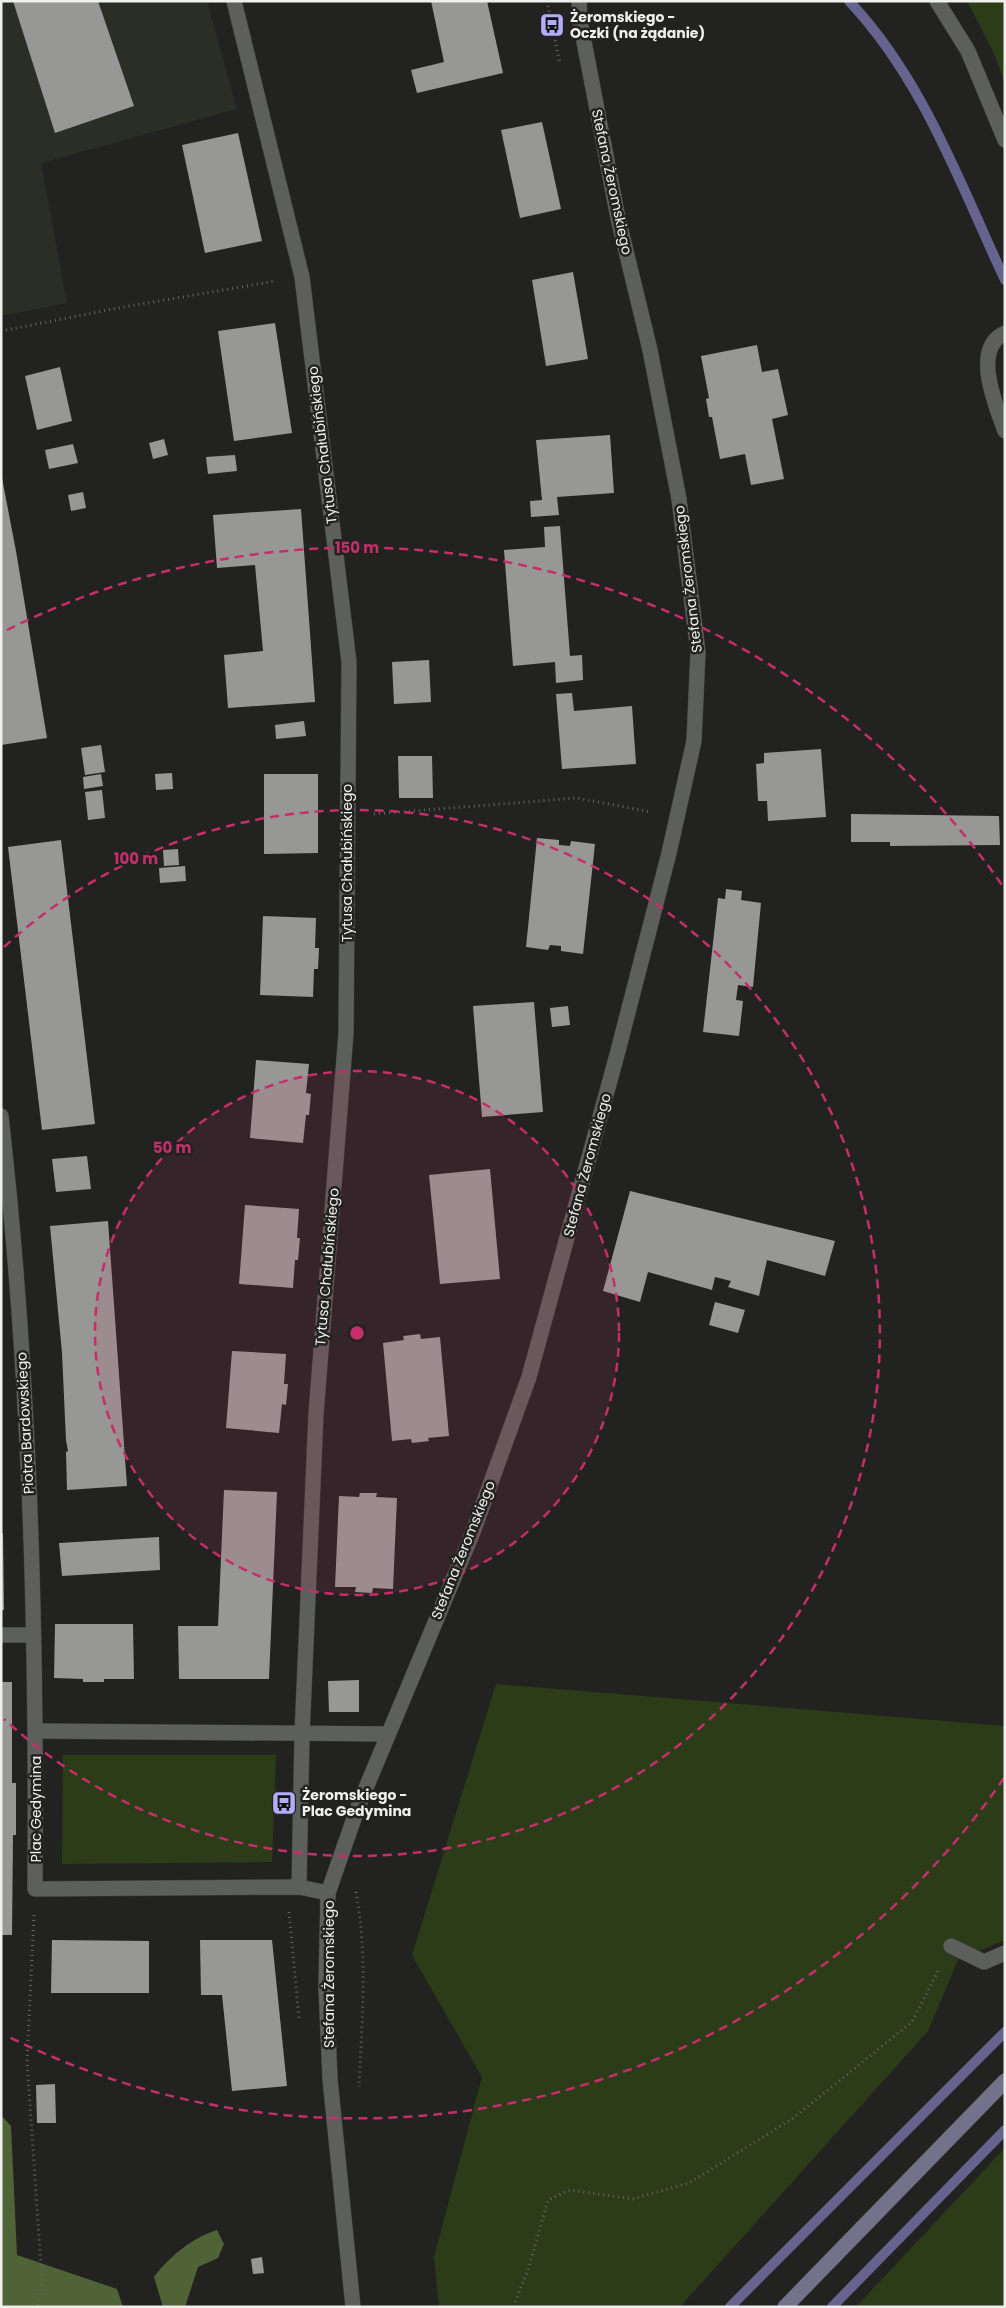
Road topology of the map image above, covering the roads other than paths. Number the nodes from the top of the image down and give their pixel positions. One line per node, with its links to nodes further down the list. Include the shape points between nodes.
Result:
1 (234, 1): 12 (street, Tytusa Chałubińskiego, via 302,277 349,662 346,1033 316,1414)
2 (579, 1): 11 (street, Stefana Żeromskiego, via 618,218 650,350 679,499 698,652 694,741 623,1032 529,1377 473,1532)
3 (937, 1): 4 (street, via 968,51)
4 (1005, 140)
5 (1005, 333): 6 (street, via 998,336 986,356 991,391)
6 (1005, 431)
7 (1, 1116): 9 (street, Piotra Bardowskiego, via 26,1424)
8 (1, 1635): 9 (street)
9 (33, 1635): 10 (street, Piotra Bardowskiego)
10 (36, 1732): 12 (street); 13 (street, Plac Gedymina, via 35,1889)
11 (388, 1734): 12 (street); 14 (street, Stefana Żeromskiego, via 358,1806)
12 (302, 1735): 13 (street)
13 (299, 1887): 14 (street)
14 (328, 1893): 18 (street, Stefana Żeromskiego, via 326,1987 330,2079)
15 (951, 1946): 16 (street, via 984,1962)
16 (1005, 1953)
17 (1005, 2081): 19 (street)
18 (353, 2307)
19 (785, 2307)

